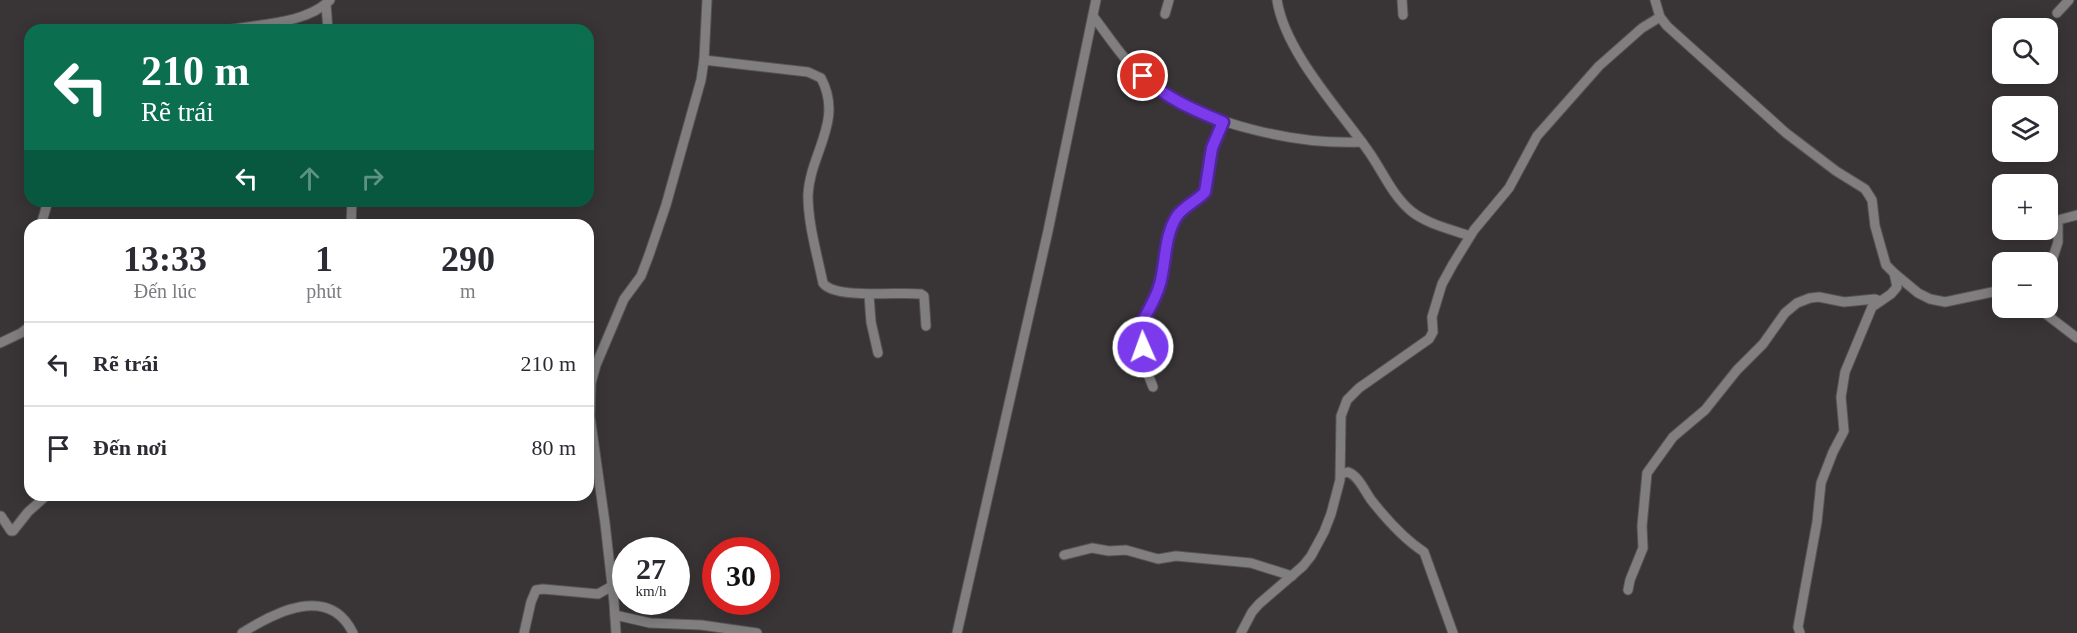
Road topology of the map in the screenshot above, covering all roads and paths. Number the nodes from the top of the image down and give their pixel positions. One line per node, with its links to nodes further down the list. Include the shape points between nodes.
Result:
1 (707, 0): 16 (street)
2 (1096, 0): 12 (street)
3 (1169, 0): 10 (street)
4 (1277, 0): 18 (street, via 1282,21 1303,61)
5 (1402, 0): 11 (street)
6 (1655, 0): 13 (street)
7 (2069, 0): 9 (street)
8 (328, 2): 14 (street, via 302,16); 15 (street)
9 (2057, 13)
10 (1165, 14)
11 (1403, 15)
12 (1093, 16): 17 (street, via 1118,52 1155,88); 48 (street)
13 (1660, 17): 20 (street, via 1606,60 1554,115 1537,136 1509,188); 22 (street, via 1786,133 1865,189 1872,200 1879,246 1886,265)
14 (260, 24)
15 (328, 24)
16 (704, 60): 24 (street, via 808,72 821,78 829,108 828,128 808,196 823,282 829,288); 32 (street, via 697,98 649,255 641,276 624,299)
17 (1223, 122): 18 (street, via 1307,140); 33 (street, via 1212,148 1207,187 1175,220 1161,283 1136,334)
18 (1362, 142): 20 (street, via 1391,189 1412,212)
19 (2077, 215): 21 (street, via 2058,220)
20 (1470, 236): 35 (street, via 1442,284 1429,339 1359,388 1343,406)
21 (2055, 252)
22 (1894, 273): 23 (street, via 1918,293 1938,302); 25 (street, via 1897,287)
23 (1992, 293)
24 (869, 295): 27 (street, via 921,294); 31 (street)
25 (1880, 301): 41 (street, via 1844,302 1819,297 1797,303 1705,410 1673,437 1647,473 1643,548); 51 (street, via 1872,307 1842,384 1844,431 1821,483)
26 (2051, 318): 29 (street)
27 (926, 326)
28 (24, 332): 30 (street)
29 (2077, 338)
30 (0, 343)
31 (878, 353)
32 (594, 372)
33 (1153, 387)
34 (594, 447): 40 (street)
35 (1341, 474): 39 (street, via 1324,532 1311,556); 50 (street, via 1352,473 1390,523 1424,552)
36 (40, 501): 37 (street, via 13,531)
37 (1, 516)
38 (1064, 555): 39 (street, via 1092,548 1126,550 1158,559 1176,556 1251,563)
39 (1292, 576): 49 (street, via 1259,604)
40 (612, 586): 45 (street, via 598,594 538,589 533,594)
41 (1628, 590)
42 (615, 615): 46 (street); 47 (street, via 650,623)
43 (243, 633): 44 (street, via 282,610 313,606 336,614)
44 (353, 633)
45 (524, 633)
46 (616, 633)
47 (758, 633)
48 (957, 633)
49 (1241, 633)
50 (1453, 633)
51 (1800, 633)

